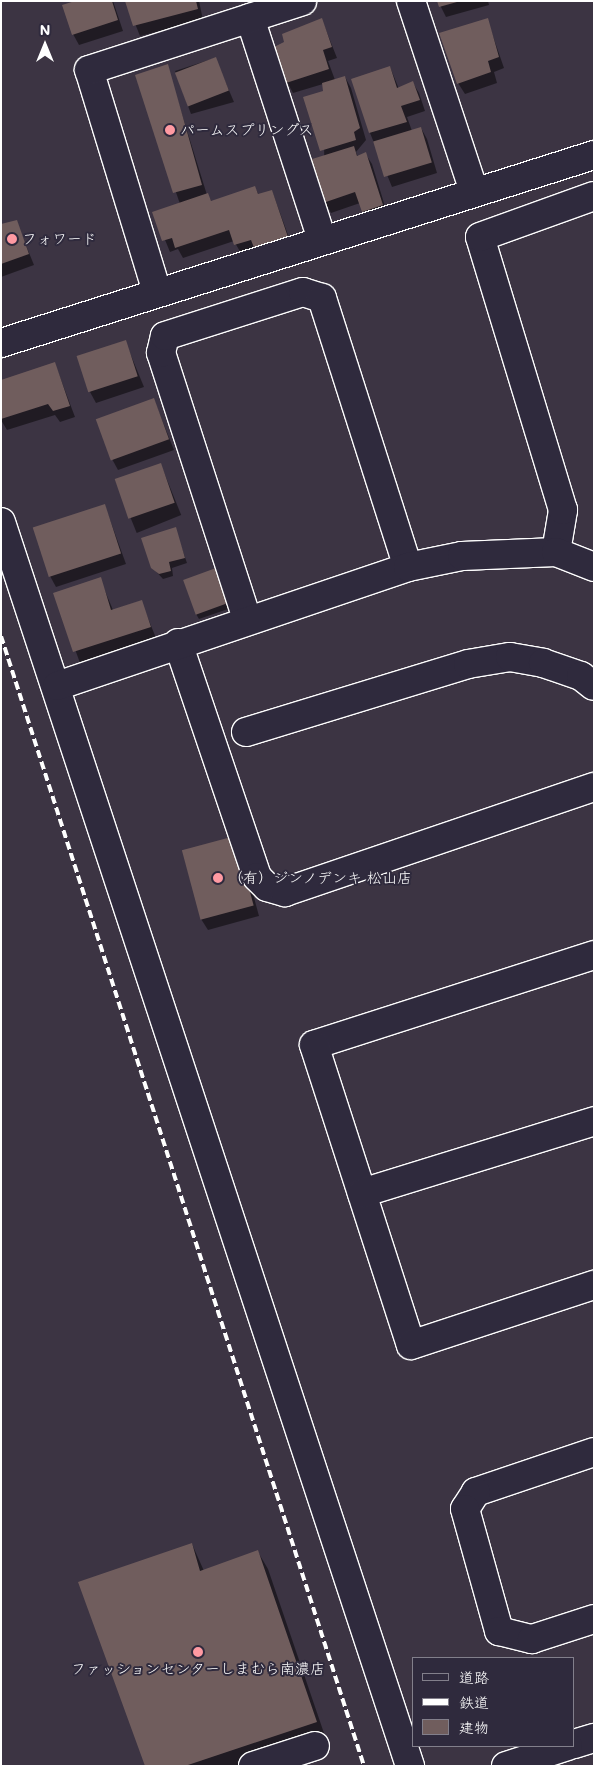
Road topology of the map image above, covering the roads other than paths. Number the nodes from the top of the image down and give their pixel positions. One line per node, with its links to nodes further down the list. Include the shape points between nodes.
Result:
1 (302, 1): 3 (street)
2 (412, 1): 5 (street)
3 (250, 18): 7 (street); 8 (street, via 88,70)
4 (594, 155): 5 (street)
5 (474, 191): 7 (street)
6 (594, 196): 11 (street, via 480,237 563,510)
7 (322, 240): 8 (street)
8 (157, 292): 9 (street)
9 (1, 343)
10 (1, 522): 16 (street)
11 (556, 552): 12 (street, via 462,556); 13 (street)
12 (408, 566): 14 (street); 14 (street, via 322,298 303,292 165,336 161,353)
13 (594, 567)
14 (248, 619): 15 (street)
15 (178, 644): 16 (street); 19 (street, via 257,877 267,888 286,892)
16 (57, 686): 31 (street)
17 (594, 686): 18 (street, via 581,676 543,663 510,657 468,664)
18 (246, 732)
19 (594, 787)
20 (594, 955): 22 (street, via 314,1045)
21 (594, 1121): 22 (street)
22 (362, 1193): 23 (street, via 411,1345)
23 (594, 1285)
24 (594, 1452): 25 (street, via 476,1492 465,1509 499,1631 532,1639)
25 (594, 1619)
26 (594, 1738): 27 (street)
27 (575, 1744)
28 (315, 1746): 30 (street)
29 (565, 1747): 32 (street)
30 (253, 1766)
31 (410, 1766)
32 (506, 1766)

